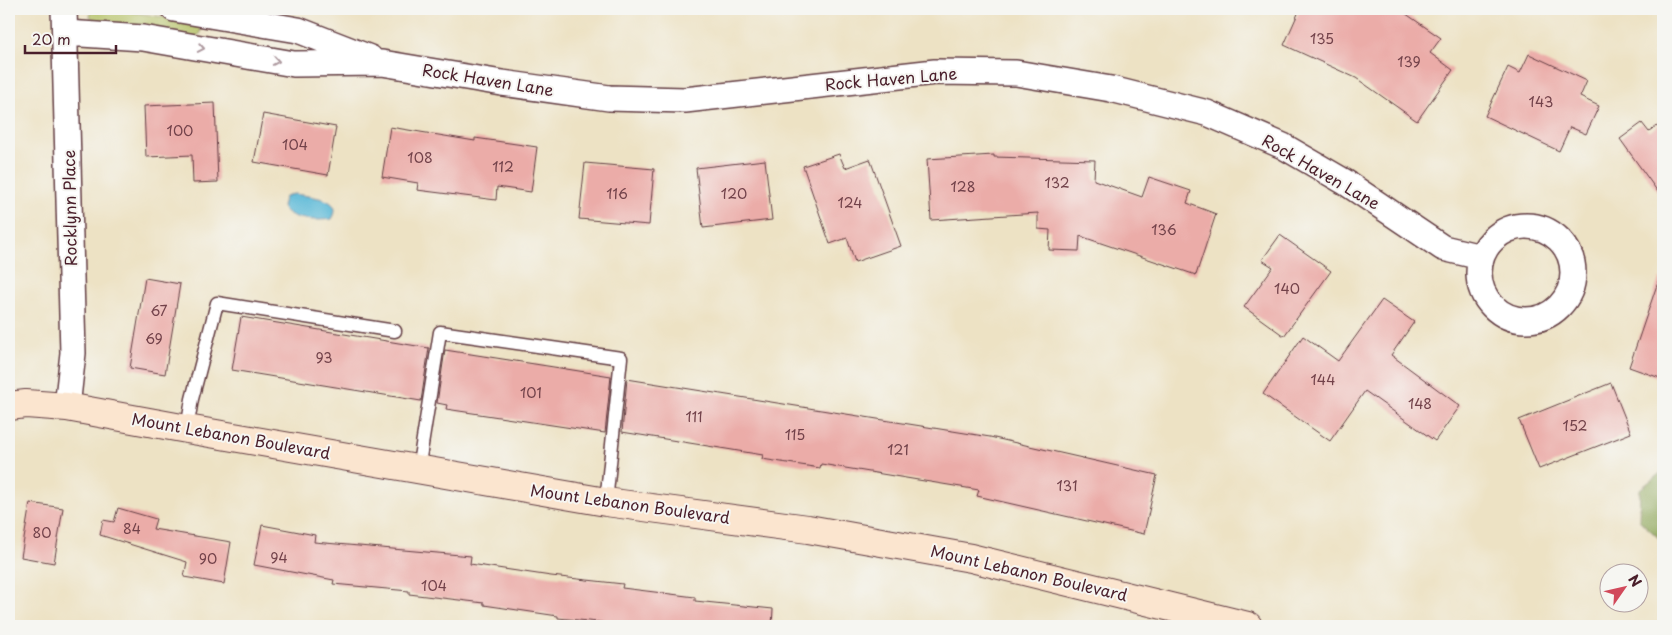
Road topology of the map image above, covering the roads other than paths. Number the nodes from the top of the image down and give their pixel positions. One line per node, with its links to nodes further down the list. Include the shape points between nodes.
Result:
1 (174, 9): 2 (street, Rock Haven Lane)
2 (234, 19): 4 (street); 5 (street, Rock Haven Lane, via 298,30)
3 (65, 21): 4 (street, Rock Haven Lane, one-way to 4); 9 (street, Rocklynn Place, via 73,353)
4 (228, 52): 5 (street, Rock Haven Lane, one-way to 5, via 294,64)
5 (382, 63): 6 (street, Rock Haven Lane, via 609,98 685,100 935,72 1016,73 1111,89 1207,113 1283,146 1345,182 1443,248)
6 (1481, 257)
7 (395, 331): 10 (lane, via 217,303)
8 (9, 406): 9 (street, Mount Lebanon Boulevard)
9 (67, 406): 10 (street, Mount Lebanon Boulevard)
10 (187, 429): 11 (street, Mount Lebanon Boulevard)
11 (418, 470): 12 (street, Mount Lebanon Boulevard); 12 (lane, via 440,332 621,358)
12 (606, 502): 13 (street, Mount Lebanon Boulevard, via 808,529 971,558)
13 (1193, 619): 14 (street, Mount Lebanon Boulevard)
14 (1248, 626)

